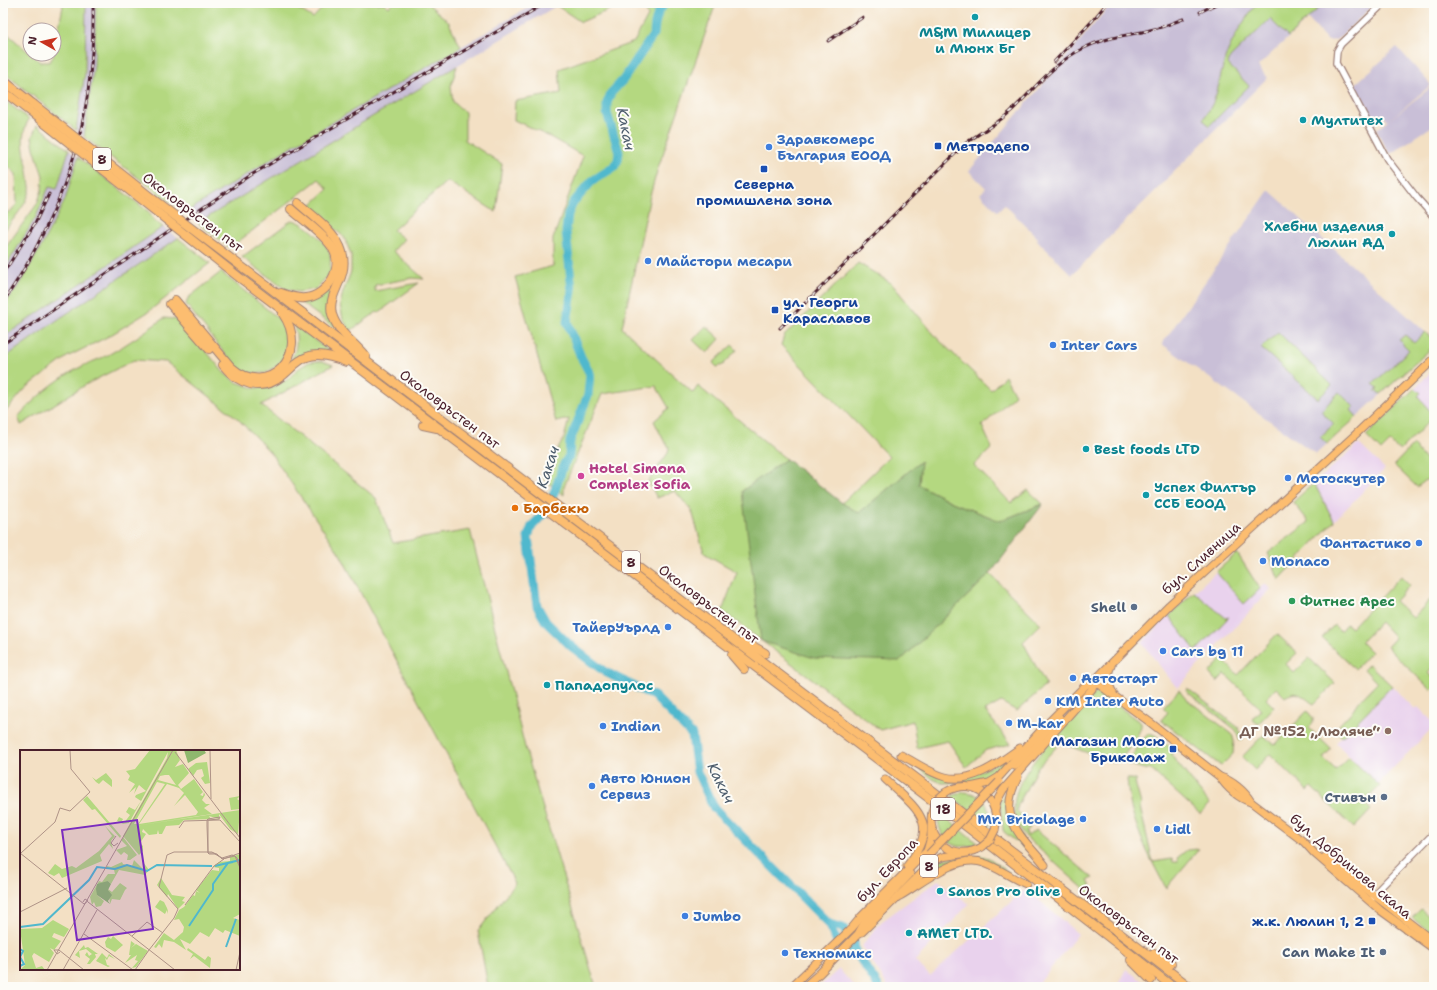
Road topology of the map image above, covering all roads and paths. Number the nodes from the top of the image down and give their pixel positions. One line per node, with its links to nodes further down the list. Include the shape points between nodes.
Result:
1 (1384, 3): 7 (street, via 1341,44 1337,51 1336,63 1387,159)
2 (3, 80): 4 (highway, Околовръстен път / 8)
3 (3, 91): 4 (highway, Околовръстен път / 8)
4 (30, 107): 8 (highway, Околовръстен път / 8, bridge); 9 (highway, Околовръстен път / 8, bridge)
5 (298, 203): 12 (highway, via 331,232 342,247 345,266 333,295 332,313 342,331)
6 (291, 209): 8 (highway, via 332,247 336,256 334,277 321,292 306,298 289,296)
7 (1434, 217)
8 (266, 285): 12 (highway, Околовръстен път / 8)
9 (259, 292): 11 (highway, Околовръстен път / 8); 11 (highway, via 289,322 293,342 285,365 274,374 261,378 246,377 231,367 172,302 230,374 246,383 270,383 300,360 310,356 324,355)
10 (1434, 359): 19 (main road, бул. Сливница, via 1356,434 1168,605)
11 (355, 366): 14 (highway, Околовръстен път / 8)
12 (374, 367): 16 (highway, Околовръстен път / 8)
13 (423, 425): 14 (highway)
14 (440, 429): 15 (highway, Околовръстен път / 8)
15 (674, 606): 17 (highway, Околовръстен път / 18)
16 (703, 617): 18 (highway, 8); 46 (highway, Околовръстен път / 18)
17 (714, 635): 20 (highway); 47 (highway, Околовръстен път / 18)
18 (765, 653)
19 (1112, 662): 21 (main road, бул. Сливница); 22 (main road, via 1108,679)
20 (744, 669)
21 (1094, 681): 22 (main road, бул. Добринова скала); 23 (main road, бул. Сливница, via 1086,685); 24 (main road, бул. Сливница, via 1092,690)
22 (1114, 695): 35 (main road, бул. Добринова скала, via 1220,777 1227,779 1248,795 1251,802)
23 (1070, 702): 25 (main road, бул. Сливница); 26 (main road, бул. Сливница)
24 (1070, 713): 25 (main road, бул. Сливница); 28 (main road, бул. Сливница)
25 (1052, 727): 32 (main road, бул. Сливница, bridge)
26 (1033, 738): 27 (main road, via 998,764 963,778 945,777); 30 (main road, бул. Сливница, via 998,777 989,783)
27 (901, 755)
28 (1024, 767): 31 (main road, бул. Сливница, via 999,796); 37 (main road, via 1011,794 1012,820 1019,834)
29 (885, 779): 38 (main road, 8, via 919,812 924,829 920,846)
30 (970, 787): 31 (main road, via 987,796); 33 (main road, bridge, via 954,788 938,799 933,808)
31 (995, 810): 36 (main road, 8, bridge, via 997,820 990,840 982,847)
32 (963, 819): 44 (main road, бул. Европа, bridge)
33 (931, 826): 36 (main road, via 935,836 945,847); 38 (main road, бул. Европа, via 927,851)
34 (1434, 833): 40 (street)
35 (1304, 842): 40 (main road, бул. Добринова скала); 42 (main road, бул. Добринова скала)
36 (967, 853): 41 (main road, бул. Европа / 8, via 937,859)
37 (1045, 865)
38 (898, 880): 45 (main road, бул. Европа / 8)
39 (1026, 884): 41 (main road, via 983,862 968,861 945,868)
40 (1374, 895): 42 (street); 43 (street); 49 (main road, бул. Добринова скала)
41 (900, 896): 48 (main road, бул. Европа / 8, via 865,931)
42 (1364, 897): 43 (main road, бул. Добринова скала)
43 (1372, 903): 50 (main road, бул. Добринова скала)
44 (866, 920): 45 (main road, бул. Европа); 48 (main road, бул. Европа)
45 (852, 928): 53 (main road, бул. Европа / 8)
46 (1117, 931): 51 (highway); 56 (highway, Околовръстен път / 18)
47 (1101, 932): 52 (highway); 55 (highway, Околовръстен път / 18)
48 (858, 934): 54 (main road, бул. Европа / 8)
49 (1434, 942)
50 (1434, 949)
51 (1171, 964)
52 (1151, 980)
53 (791, 987)
54 (804, 987)
55 (1173, 987)
56 (1190, 987)

